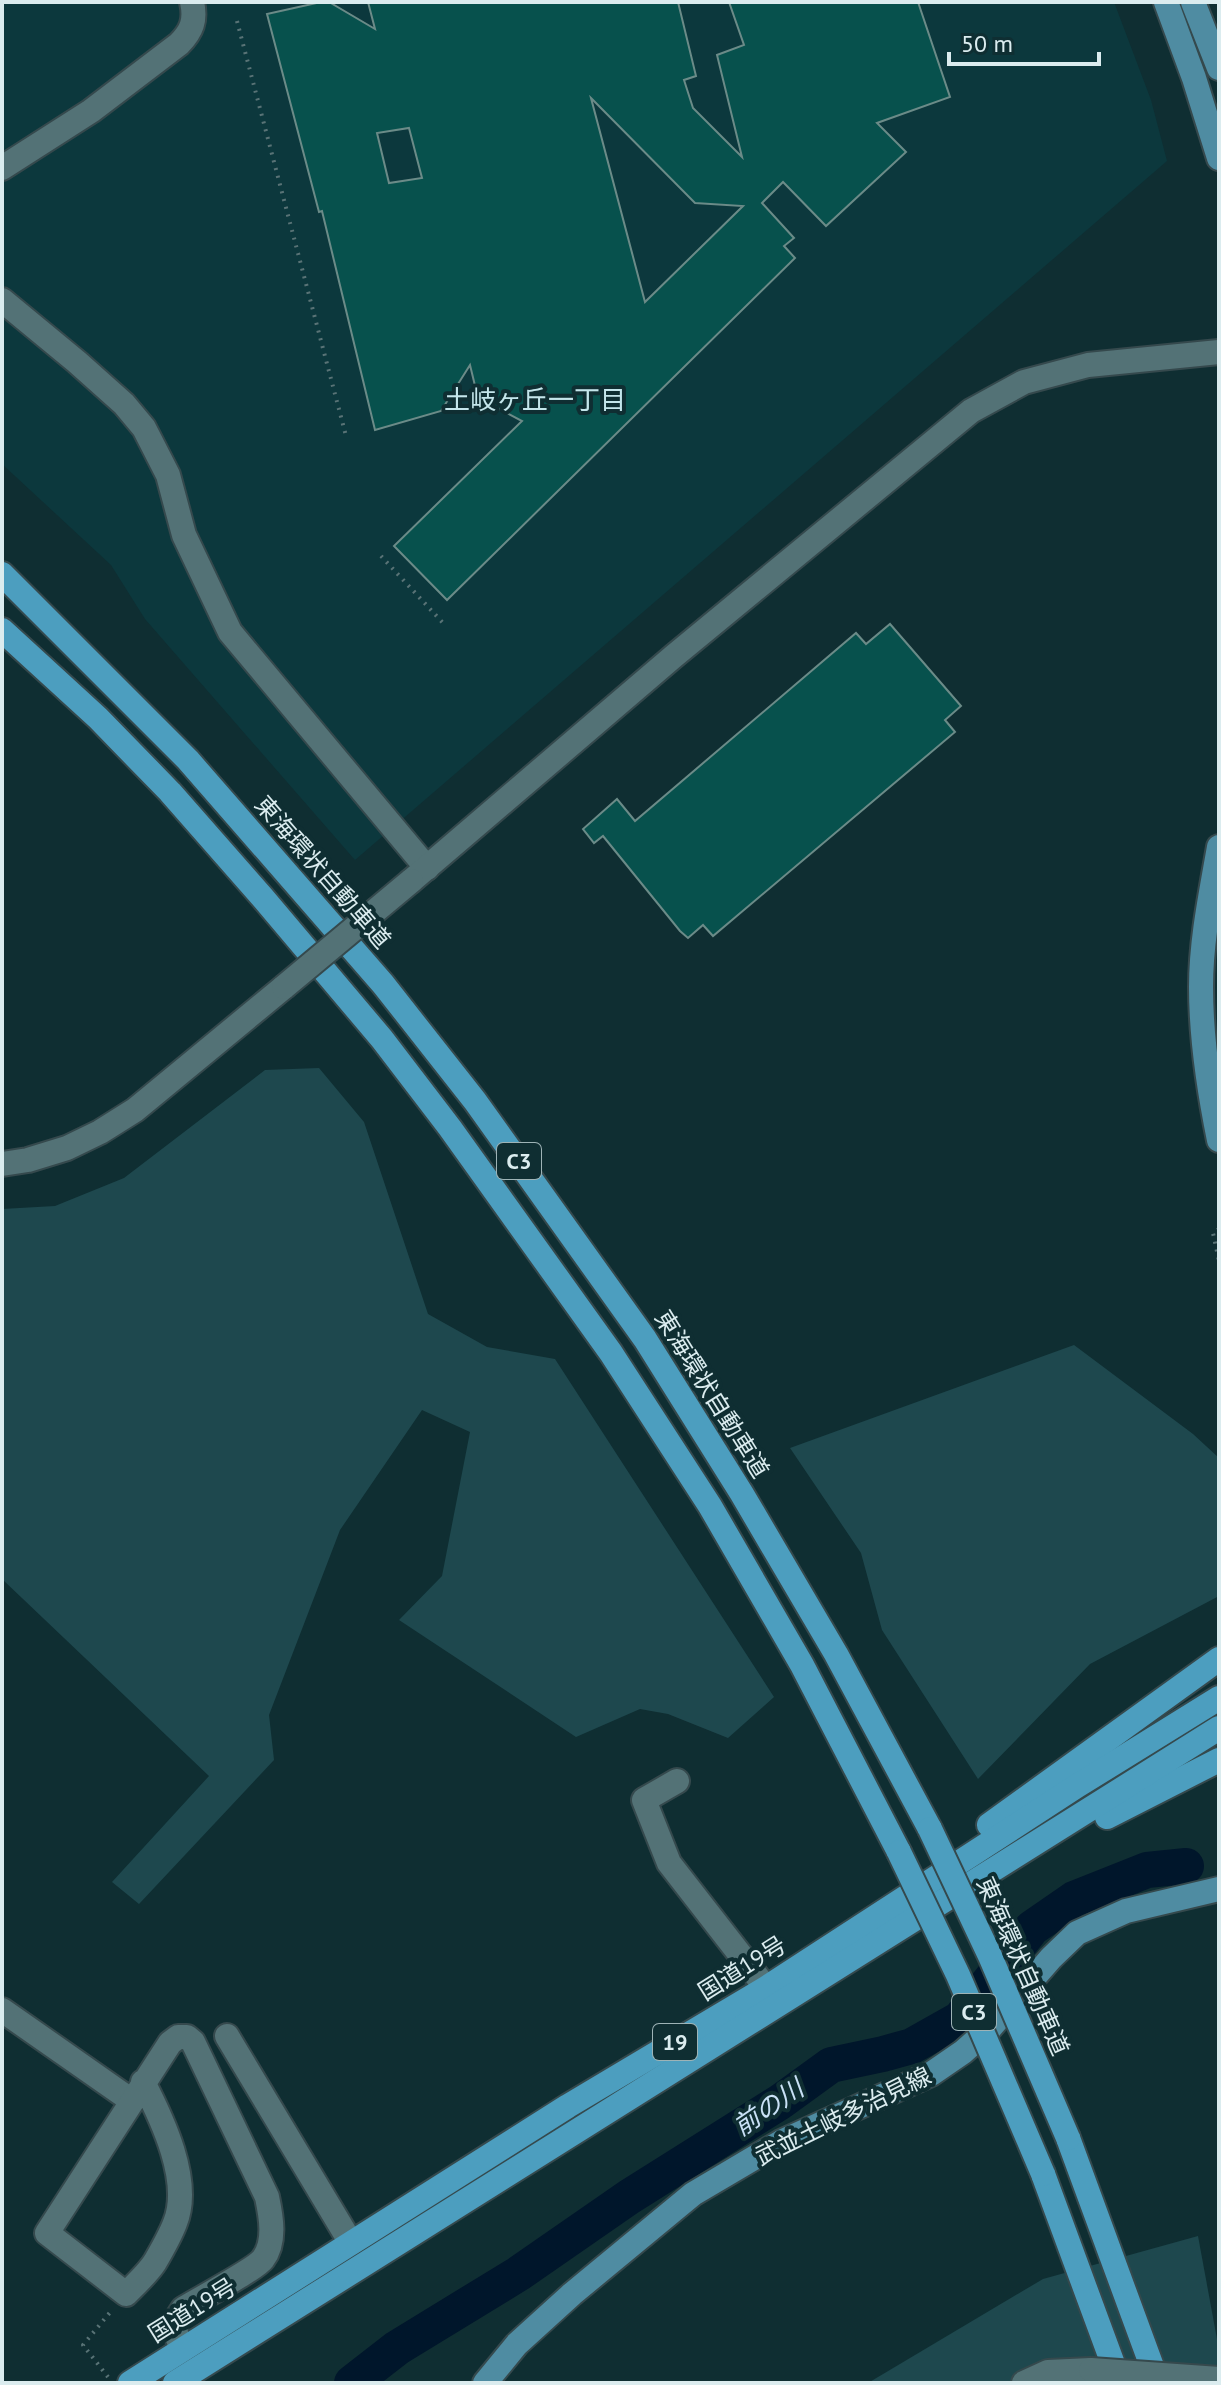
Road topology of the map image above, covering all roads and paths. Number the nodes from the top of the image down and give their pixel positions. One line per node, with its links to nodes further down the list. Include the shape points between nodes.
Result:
1 (192, 2): 7 (street, via 190,33 179,44 81,118)
2 (1166, 2): 6 (main road)
3 (1193, 2): 5 (main road)
4 (237, 21): 10 (path)
5 (1219, 68)
6 (1219, 158)
7 (2, 168)
8 (2, 300): 16 (street, via 124,404 144,428 168,475 184,535 230,632)
9 (1219, 352): 16 (street, via 1088,365 1024,382 971,411)
10 (346, 436)
11 (381, 556): 13 (path)
12 (2, 574): 44 (highway, 東海環状自動車道 / C3, bridge, via 209,783 383,984 475,1101 645,1339 836,1654 930,1829 1068,2138)
13 (443, 623)
14 (2, 630): 43 (highway, C3, bridge, via 170,792 372,1027 611,1353 710,1506 802,1665 958,1975 1043,2174)
15 (1219, 847): 17 (main road, via 1206,920)
16 (419, 875): 19 (street, bridge, via 135,1110 67,1148)
17 (1210, 988): 18 (main road, via 1211,1097)
18 (1219, 1140)
19 (2, 1164)
20 (1219, 1229): 21 (path, via 1213,1233)
21 (1219, 1261)
22 (1219, 1659): 27 (highway, 19, via 969,1839)
23 (1219, 1698): 27 (highway, 国道19号 / 19)
24 (1219, 1728): 29 (highway, 国道19号 / 19)
25 (1219, 1760): 29 (highway, 19, via 1130,1804 876,1957)
26 (677, 1781): 30 (street, via 644,1800 669,1863)
27 (926, 1883): 30 (highway, 国道19号 / 19)
28 (1219, 1889): 41 (main road, 武並土岐多治見線, via 1126,1911 1077,1933 963,2052 931,2074 781,2142 693,2194 572,2294 517,2344)
29 (836, 1968): 37 (highway, 国道19号 / 19)
30 (766, 1988): 34 (highway, 国道19号 / 19)
31 (2, 2010): 33 (street)
32 (227, 2036): 34 (street)
33 (138, 2091): 35 (street, via 164,2124 177,2165 177,2221 154,2264); 35 (street, via 47,2233); 36 (street, via 170,2043 178,2037 193,2042 267,2197 272,2222 263,2260 177,2317 176,2337)
34 (351, 2243): 36 (highway, 国道19号 / 19)
35 (126, 2294): 39 (path, via 83,2345)
36 (183, 2349): 40 (highway, 国道19号 / 19)
37 (189, 2379)
38 (1219, 2379): 42 (street, bridge, via 1091,2370 1048,2372)
39 (112, 2383)
40 (130, 2383)
41 (485, 2383)
42 (1024, 2383)
43 (1120, 2383)
44 (1158, 2383)

